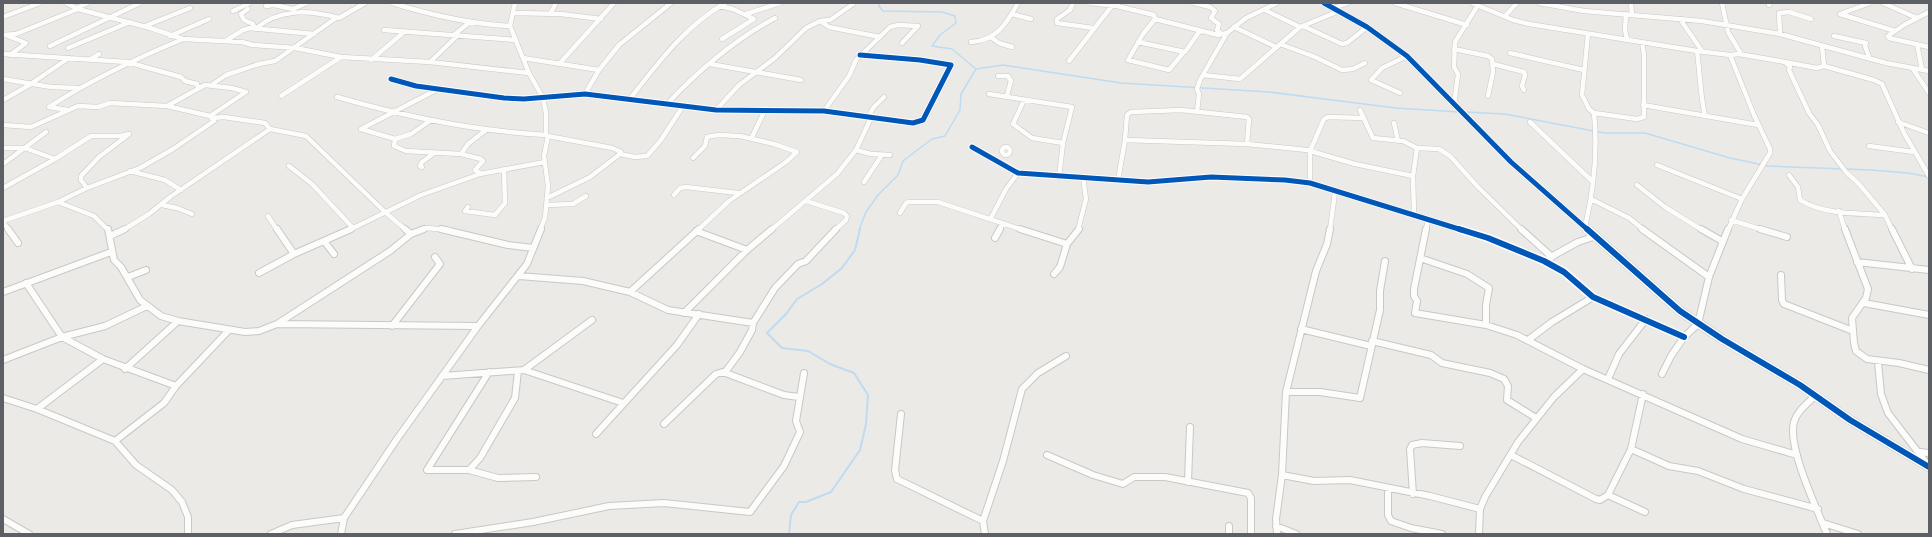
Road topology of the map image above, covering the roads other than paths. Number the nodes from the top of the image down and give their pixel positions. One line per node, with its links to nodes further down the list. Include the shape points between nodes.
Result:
1 (37, 3): 54 (street)
2 (66, 3): 37 (street)
3 (88, 3): 37 (street)
4 (140, 3): 55 (street)
5 (250, 3): 43 (street)
6 (307, 3): 40 (street)
7 (365, 3): 56 (street)
8 (392, 3): 67 (street)
9 (515, 3): 45 (street)
10 (556, 3): 48 (street)
11 (614, 3): 60 (street)
12 (671, 3): 137 (street, via 619,44)
13 (725, 3): 34 (street)
14 (780, 3): 49 (street)
15 (1018, 3): 50 (street)
16 (1073, 3): 76 (street, via 1070,10 1057,19 1057,22)
17 (1090, 3): 35 (street)
18 (1194, 3): 82 (street, via 1215,11 1211,18 1219,24 1217,30)
19 (1277, 3): 42 (street)
20 (1324, 3): 41 (street)
21 (1348, 3): 41 (street)
22 (1395, 3): 68 (street)
23 (1472, 3): 32 (street)
24 (1489, 3): 36 (street)
25 (1517, 3): 53 (street)
26 (1539, 3): 51 (street, via 1584,11)
27 (1631, 3): 52 (street)
28 (1722, 3): 71 (street)
29 (1870, 3): 79 (street, via 1840,14)
30 (1882, 3): 58 (street)
31 (853, 4): 65 (street, via 830,20)
32 (1478, 5): 36 (street); 68 (street)
33 (266, 6): 40 (street)
34 (720, 6): 49 (street); 165 (street, via 699,17 665,52)
35 (1111, 7): 62 (street, via 1117,6 1154,15); 76 (street)
36 (1484, 7): 53 (street)
37 (77, 8): 55 (street); 85 (street)
38 (190, 8): 69 (street)
39 (248, 9): 75 (street, via 241,14 244,20 253,24)
40 (293, 9): 46 (street); 47 (street)
41 (1337, 9): 73 (street); 74 (street)
42 (1265, 10): 72 (street, via 1246,18); 73 (street)
43 (233, 11)
44 (1929, 12): 58 (street)
45 (514, 13): 48 (street); 70 (street)
46 (281, 14): 47 (street); 75 (street)
47 (318, 14): 56 (street)
48 (550, 14): 60 (street)
49 (746, 14): 93 (street, via 754,21)
50 (1012, 14): 61 (street); 91 (street)
51 (1626, 14): 52 (street); 94 (street)
52 (1632, 14): 63 (street)
53 (1506, 16): 83 (street, via 1520,22)
54 (3, 17)
55 (109, 18): 66 (street); 102 (street)
56 (336, 18): 81 (street)
57 (775, 18): 133 (street, via 760,25)
58 (1917, 18): 79 (street)
59 (209, 19): 87 (street)
60 (601, 19): 132 (street, via 589,29)
61 (1031, 19)
62 (1155, 19): 78 (street); 98 (street)
63 (1680, 19): 71 (street); 111 (street)
64 (1811, 19): 84 (street, via 1787,11 1779,13)
65 (820, 21): 90 (street, via 829,27); 141 (street, via 806,28 775,58)
66 (131, 22): 69 (street); 106 (street)
67 (470, 22): 70 (street); 88 (street, via 455,34)
68 (1466, 25): 109 (street, via 1455,42)
69 (144, 26): 87 (street)
70 (510, 26): 96 (street)
71 (1727, 26): 84 (street); 116 (street)
72 (1234, 27): 82 (street); 103 (street)
73 (1302, 27): 74 (street, via 1342,44); 86 (street)
74 (1367, 27): 121 (street)
75 (255, 28): 81 (street); 95 (street, via 243,30)
76 (1093, 28): 127 (street)
77 (384, 30): 80 (street)
78 (1204, 31): 82 (street); 112 (street, via 1199,32)
79 (1895, 31): 101 (street, via 1889,34 1889,38)
80 (403, 32): 88 (street); 126 (street)
81 (314, 34): 107 (street)
82 (1224, 34): 143 (street)
83 (1588, 34): 94 (street); 138 (street)
84 (1780, 34): 104 (street)
85 (5, 35): 117 (street, via 26,43)
86 (1292, 35): 103 (street); 110 (street)
87 (170, 36): 92 (street)
88 (456, 36): 96 (street); 129 (street)
89 (1834, 36): 122 (street, via 1866,43)
90 (880, 37): 100 (street, via 894,25 918,26); 118 (street)
91 (992, 38): 97 (street); 108 (street)
92 (183, 39): 95 (street); 128 (street)
93 (722, 39)
94 (1627, 39): 99 (street)
95 (227, 40): 107 (street)
96 (516, 40): 124 (street)
97 (971, 42)
98 (1138, 42): 112 (street); 112 (street, via 1129,61 1169,70)
99 (1642, 42): 111 (street); 168 (street)
100 (902, 43)
101 (1917, 44): 105 (street); 139 (street)
102 (50, 46)
103 (1278, 46): 110 (street); 143 (street, via 1240,79)
104 (1822, 46): 122 (street); 135 (street)
105 (1929, 47)
106 (68, 48)
107 (295, 48): 120 (street); 149 (street, via 275,61 226,75)
108 (1012, 48)
109 (1454, 49): 134 (street, via 1488,56); 171 (street, via 1454,66 1458,74)
110 (1292, 50): 131 (street, via 1316,57 1342,70 1352,69)
111 (1699, 51): 119 (street); 180 (street, via 1700,92)
112 (1183, 53)
113 (1510, 53): 138 (street)
114 (3, 54): 117 (street)
115 (99, 54): 125 (street)
116 (1739, 54): 119 (street); 130 (street)
117 (9, 55): 123 (street)
118 (860, 55): 177 (street, via 851,67 849,76); 182 (street, via 951,65 923,120 913,123)
119 (1730, 55): 189 (street)
120 (341, 56): 126 (street); 158 (street)
121 (1407, 56): 154 (street, via 1387,64 1371,80); 171 (street)
122 (1869, 57): 136 (street)
123 (70, 58): 125 (street); 148 (street)
124 (523, 58): 132 (street); 142 (street)
125 (91, 60): 128 (street)
126 (371, 60): 129 (street)
127 (1069, 61)
128 (127, 62): 150 (street); 151 (street, via 175,74 184,78 185,82 197,84)
129 (430, 62): 142 (street)
130 (1785, 62): 135 (street, via 1818,68); 257 (street, via 1790,67 1789,70 1809,113 1830,152)
131 (1364, 63)
132 (560, 64): 137 (street)
133 (710, 64): 141 (street); 167 (street, via 680,88)
134 (1493, 64): 153 (street, via 1524,72); 159 (street)
135 (1824, 66): 186 (street, via 1882,84)
136 (1913, 69): 139 (street); 155 (street)
137 (598, 70): 156 (street)
138 (1584, 70): 179 (street, via 1582,95)
139 (1922, 70): 140 (street)
140 (1929, 70)
141 (756, 72): 147 (street); 173 (street, via 739,85)
142 (529, 73): 163 (street)
143 (1203, 75): 178 (street, via 1198,90)
144 (998, 76): 162 (street, via 1008,76 1011,81)
145 (3, 79): 148 (street)
146 (391, 79): 152 (street)
147 (801, 80)
148 (33, 83): 150 (street); 164 (street)
149 (213, 84): 151 (street); 181 (street, via 246,94)
150 (78, 88): 172 (street, via 49,107)
151 (198, 88): 169 (street)
152 (438, 89): 163 (street, via 504,98); 176 (street)
153 (1524, 90)
154 (1400, 93)
155 (1929, 93)
156 (585, 94): 163 (street); 165 (street)
157 (989, 94): 162 (street)
158 (281, 96)
159 (1488, 96)
160 (337, 97): 176 (street)
161 (884, 97): 182 (street, via 872,108 869,116)
162 (1009, 97): 166 (street)
163 (543, 98): 194 (street)
164 (3, 100)
165 (629, 100): 167 (street)
166 (1024, 100): 199 (street, via 1012,124 1032,138); 199 (street, via 1072,107)
167 (667, 104): 170 (street)
168 (1643, 105): 179 (street, via 1645,114 1640,119); 180 (street)
169 (167, 106): 172 (street, via 110,103 78,106); 181 (street)
170 (682, 106): 173 (street); 211 (street, via 661,140 647,156)
171 (1456, 106): 264 (street, via 1511,162)
172 (68, 110): 188 (street, via 31,127)
173 (716, 110): 174 (street)
174 (765, 110): 177 (street); 196 (street)
175 (1360, 110): 183 (street)
176 (396, 111): 184 (street); 195 (street, via 361,130)
177 (824, 111): 182 (street)
178 (1197, 112): 197 (street, via 1131,112 1127,115); 200 (street, via 1248,118)
179 (1594, 113): 234 (street)
180 (1705, 116): 189 (street)
181 (211, 117): 190 (street, via 265,123); 224 (street, via 212,123 173,149 140,168)
182 (871, 118): 206 (street)
183 (1364, 118): 198 (street, via 1373,138); 207 (street, via 1326,118)
184 (431, 120): 191 (street); 195 (street, via 411,134)
185 (1530, 122): 234 (street)
186 (1898, 122): 193 (street); 208 (street)
187 (1394, 123): 198 (street)
188 (3, 125)
189 (1758, 126): 246 (street, via 1770,149)
190 (270, 129): 239 (street); 253 (street, via 306,136)
191 (486, 130): 194 (street); 210 (street, via 468,144)
192 (46, 132): 204 (street)
193 (1929, 132)
194 (547, 135): 211 (street, via 612,148 621,152); 217 (street)
195 (395, 139): 209 (street, via 394,146 406,151)
196 (751, 139): 215 (street, via 726,135 707,137 704,146); 241 (street, via 797,152)
197 (1125, 140): 200 (street); 232 (street)
198 (1398, 141): 205 (street)
199 (1063, 143): 230 (street)
200 (1247, 144): 207 (street)
201 (1869, 146): 208 (street)
202 (972, 147): 218 (street)
203 (3, 148): 204 (street)
204 (25, 148): 216 (street); 219 (street)
205 (1417, 148): 229 (street); 282 (street, via 1436,149 1446,153 1490,199)
206 (856, 150): 213 (street); 247 (street, via 837,174)
207 (1310, 151): 229 (street); 235 (street)
208 (1914, 152): 227 (street)
209 (434, 154): 210 (street); 222 (street, via 422,162)
210 (461, 154): 226 (street, via 482,160 475,170)
211 (620, 154): 244 (street, via 590,177)
212 (1005, 154): 218 (street)
213 (882, 155): 214 (street); 233 (street)
214 (890, 156)
215 (693, 158)
216 (55, 159): 237 (street); 238 (street, via 91,136 130,134 100,157 82,176 81,180)
217 (545, 162): 223 (street); 244 (street)
218 (1001, 163): 225 (street)
219 (3, 164)
220 (1657, 165): 246 (street)
221 (289, 166): 265 (street, via 312,184)
222 (422, 167)
223 (504, 169): 226 (street); 251 (street, via 505,203 495,215 465,211)
224 (129, 171): 238 (street); 239 (street, via 165,180)
225 (1018, 173): 230 (street); 259 (street, via 1006,189)
226 (480, 174): 253 (street, via 420,195)
227 (1928, 174)
228 (1789, 175): 252 (street, via 1798,187 1798,198 1803,202)
229 (1412, 176): 256 (street)
230 (1059, 177): 231 (street)
231 (1083, 177): 232 (street); 275 (street, via 1086,199 1079,229)
232 (1118, 180): 235 (street, via 1148,182 1211,177 1285,180)
233 (864, 182)
234 (1594, 182): 245 (street)
235 (1310, 184): 240 (street)
236 (1637, 185): 273 (street, via 1671,210)
237 (3, 188)
238 (86, 188): 248 (street)
239 (181, 190): 249 (street)
240 (1335, 192): 256 (street); 314 (street, via 1327,244 1316,271)
241 (739, 193): 242 (street, via 686,187 680,188); 266 (street)
242 (674, 195)
243 (586, 196): 250 (street, via 573,204)
244 (547, 198): 250 (street)
245 (1592, 199): 264 (street); 294 (street, via 1628,218 1665,247)
246 (1742, 199): 261 (street)
247 (806, 201): 277 (street); 308 (street, via 844,213 847,216 846,220 775,288)
248 (58, 202): 262 (street); 268 (street, via 102,221)
249 (162, 205): 255 (street); 268 (street)
250 (546, 205): 276 (street, via 545,218)
251 (468, 207)
252 (1839, 211): 257 (street); 286 (street)
253 (386, 213): 265 (street); 267 (street)
254 (900, 213): 259 (street, via 909,202 938,202)
255 (192, 214)
256 (1414, 214): 260 (street)
257 (1885, 215): 287 (street)
258 (268, 216): 279 (street)
259 (991, 218): 263 (street)
260 (1428, 220): 283 (street); 285 (street, via 1488,238)
261 (1731, 220): 270 (street); 273 (street)
262 (3, 221): 274 (street)
263 (1003, 224): 271 (street); 275 (street)
264 (1585, 227): 269 (street)
265 (353, 228): 272 (street)
266 (696, 231): 277 (street); 298 (street)
267 (411, 234): 276 (street, via 426,228 441,228 508,245); 309 (street, via 390,251)
268 (110, 236): 278 (street)
269 (1596, 236): 282 (street, via 1578,242); 310 (street)
270 (1787, 237)
271 (995, 238)
272 (324, 241): 279 (street); 280 (street)
273 (1722, 241): 294 (street)
274 (18, 243)
275 (1067, 244): 291 (street, via 1060,266)
276 (533, 248): 293 (street)
277 (747, 250): 302 (street)
278 (111, 252): 295 (street, via 114,260); 296 (street)
279 (294, 254): 290 (street)
280 (334, 254)
281 (435, 257): 312 (street, via 440,264)
282 (1552, 257): 285 (street)
283 (1420, 258): 311 (street, via 1485,282 1489,288); 311 (street, via 1414,296 1417,301 1415,313)
284 (1385, 261): 320 (street, via 1380,310)
285 (1544, 261): 299 (street, via 1564,272)
286 (1857, 262): 287 (street); 300 (street, via 1868,289)
287 (1912, 269): 289 (street)
288 (146, 270): 295 (street)
289 (1929, 270)
290 (259, 273)
291 (1054, 274)
292 (1781, 275): 316 (street, via 1784,304)
293 (519, 276): 298 (street, via 583,281); 313 (street)
294 (1709, 276): 310 (street)
295 (128, 277): 301 (street, via 130,286)
296 (26, 283): 297 (street); 317 (street)
297 (3, 292)
298 (630, 292): 302 (street, via 654,305)
299 (1593, 297): 305 (street); 319 (street)
300 (1864, 303): 304 (street); 316 (street, via 1852,319)
301 (147, 306): 307 (street, via 161,316); 317 (street, via 105,326)
302 (684, 313): 303 (street)
303 (699, 314): 308 (street); 341 (street, via 677,345)
304 (1929, 315)
305 (1646, 319): 318 (street); 334 (street, via 1622,347)
306 (592, 320): 327 (street)
307 (178, 321): 315 (street); 325 (street)
308 (753, 323): 330 (street, via 740,352)
309 (277, 324): 312 (street); 315 (street, via 252,332)
310 (1698, 324): 318 (street); 338 (street)
311 (1486, 325): 319 (street)
312 (392, 326): 313 (street)
313 (478, 326): 333 (street)
314 (1301, 329): 320 (street); 336 (street)
315 (229, 330): 335 (street)
316 (1853, 331): 324 (street, via 1852,341 1856,351 1869,360)
317 (62, 337): 322 (street); 323 (street)
318 (1684, 337): 332 (street)
319 (1528, 340): 326 (street)
320 (1371, 344): 336 (street, via 1360,398 1320,392); 344 (street, via 1431,355 1442,363 1504,379 1508,386 1507,400)
321 (1066, 356): 369 (street, via 1038,373 1022,389 1003,461)
322 (103, 359): 325 (street); 342 (street)
323 (3, 360)
324 (1878, 362): 328 (street, via 1898,363); 351 (street, via 1881,394 1888,413)
325 (125, 368): 335 (street)
326 (1583, 369): 334 (street); 344 (street)
327 (521, 370): 329 (street); 341 (street); 357 (street, via 515,398 480,458)
328 (1929, 370)
329 (489, 372): 333 (street); 357 (street, via 427,470)
330 (723, 372): 339 (street, via 784,395); 345 (street, via 716,374)
331 (804, 373): 339 (street)
332 (1662, 374)
333 (442, 376): 367 (street)
334 (1608, 379): 337 (street)
335 (176, 386): 348 (street, via 164,403)
336 (1286, 392): 358 (street)
337 (1644, 394): 350 (street); 355 (street, via 1742,439)
338 (1815, 396): 355 (street, via 1798,412 1793,424); 356 (street, via 1850,420)
339 (799, 397): 378 (street, via 796,421 800,432 784,466 750,512 664,502 617,506)
340 (3, 398): 342 (street)
341 (623, 403): 347 (street)
342 (37, 409): 348 (street)
343 (901, 414): 369 (street, via 895,470 897,479)
344 (1536, 418): 354 (street)
345 (664, 424)
346 (1190, 427): 360 (street)
347 (596, 434)
348 (115, 441): 375 (street, via 136,465 172,490 182,502 188,517)
349 (1460, 446): 362 (street, via 1422,444 1410,448)
350 (1631, 449): 363 (street); 365 (street, via 1669,466 1698,471 1744,489)
351 (1920, 452): 352 (street); 356 (street)
352 (1929, 453)
353 (1047, 455): 360 (street, via 1093,475 1123,484 1134,477 1145,476)
354 (1511, 455): 363 (street, via 1596,499 1600,500); 364 (street)
355 (1797, 455): 365 (street)
356 (1929, 466)
357 (469, 470): 359 (street, via 498,478)
358 (1282, 475): 361 (street, via 1314,481 1350,480); 372 (street)
359 (536, 478)
360 (1188, 482): 381 (street, via 1250,495)
361 (1388, 488): 362 (street); 373 (street, via 1390,519)
362 (1413, 494): 364 (street)
363 (1608, 495): 366 (street)
364 (1480, 509): 384 (street)
365 (1818, 509): 370 (street)
366 (1645, 512)
367 (344, 518): 376 (street, via 292,525); 377 (street)
368 (3, 519): 374 (street)
369 (983, 521): 379 (street)
370 (1823, 523): 385 (street); 386 (street)
371 (1229, 526): 380 (street)
372 (1277, 530): 382 (street)
373 (1412, 531): 383 (street)
374 (29, 534)
375 (188, 534)
376 (271, 534)
377 (341, 534)
378 (455, 534)
379 (985, 534)
380 (1229, 534)
381 (1252, 534)
382 (1296, 534)
383 (1442, 534)
384 (1479, 534)
385 (1827, 534)
386 (1858, 534)

